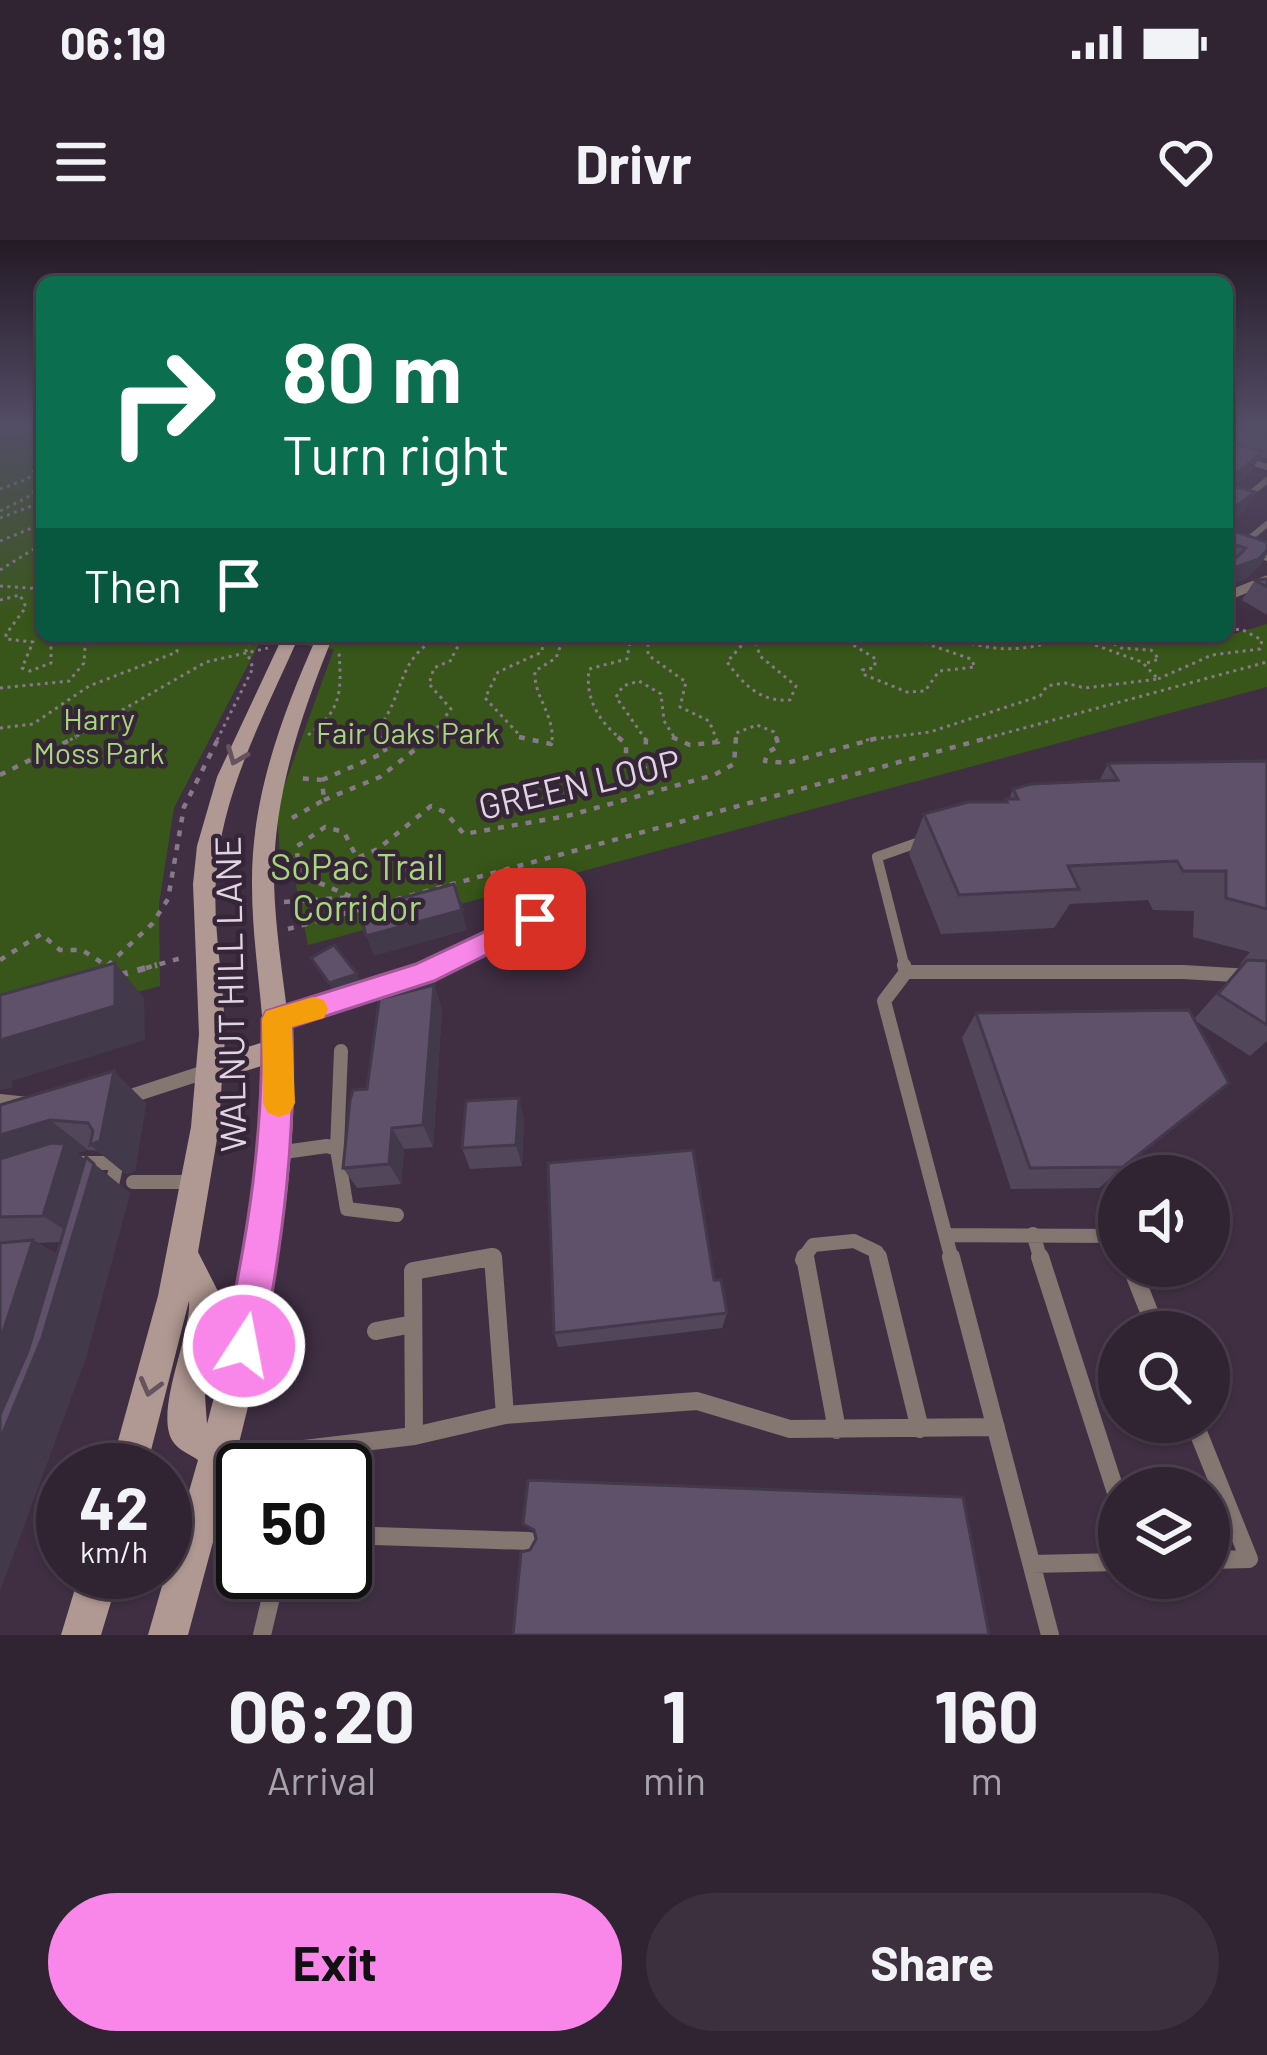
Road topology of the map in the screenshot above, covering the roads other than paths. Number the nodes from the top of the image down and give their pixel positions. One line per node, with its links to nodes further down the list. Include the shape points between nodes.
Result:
1 (1267, 524): 2 (lane)
2 (1250, 538)
3 (1233, 546): 4 (lane)
4 (1267, 557)
5 (1267, 580): 6 (lane)
6 (1233, 594)
7 (328, 642): 13 (main road, WALNUT HILL LANE, via 275,775 267,820 263,882)
8 (288, 643): 16 (main road, WALNUT HILL LANE, one-way to 16, via 227,777 208,846)
9 (938, 836): 11 (lane, via 877,857)
10 (535, 919): 13 (lane, via 424,973)
11 (906, 972): 12 (lane); 28 (lane, via 884,1001)
12 (1267, 977)
13 (277, 1019): 14 (main road, WALNUT HILL LANE)
14 (279, 1049): 16 (main road); 21 (main road, WALNUT HILL LANE)
15 (341, 1051): 20 (lane)
16 (209, 1070): 18 (lane); 24 (main road, WALNUT HILL LANE)
17 (0, 1101): 19 (lane)
18 (105, 1104)
19 (47, 1112)
20 (337, 1149): 21 (lane); 26 (lane, via 347,1209)
21 (275, 1153): 39 (main road, WALNUT HILL LANE, via 262,1254)
22 (66, 1168): 25 (lane, via 117,1163)
23 (133, 1182): 24 (lane)
24 (194, 1182): 30 (main road, WALNUT HILL LANE)
25 (107, 1204)
26 (397, 1215)
27 (1033, 1234): 28 (lane); 29 (lane); 43 (lane)
28 (946, 1235): 34 (lane)
29 (1098, 1236)
30 (182, 1253): 38 (main road, WALNUT HILL LANE, one-way to 38); 41 (main road, via 208,1303 187,1432)
31 (413, 1324): 32 (lane); 33 (lane, via 413,1271 493,1257); 37 (lane)
32 (376, 1331)
33 (505, 1415): 36 (lane, via 697,1401 790,1429); 37 (lane)
34 (996, 1427): 35 (lane); 49 (lane)
35 (920, 1429): 36 (lane); 36 (lane, via 877,1252 854,1241 812,1245 802,1262)
36 (837, 1430)
37 (414, 1436): 40 (lane)
38 (135, 1443)
39 (220, 1443)
40 (355, 1443)
41 (216, 1451)
42 (216, 1459): 53 (main road, WALNUT HILL LANE)
43 (1108, 1467)
44 (1230, 1512): 47 (lane, via 1249,1559)
45 (372, 1536): 46 (lane)
46 (529, 1541)
47 (1230, 1559)
48 (1098, 1562): 49 (lane)
49 (1032, 1564): 55 (lane)
50 (92, 1599): 52 (main road)
51 (271, 1599): 54 (lane)
52 (81, 1635)
53 (168, 1635)
54 (262, 1635)
55 (1050, 1635)

